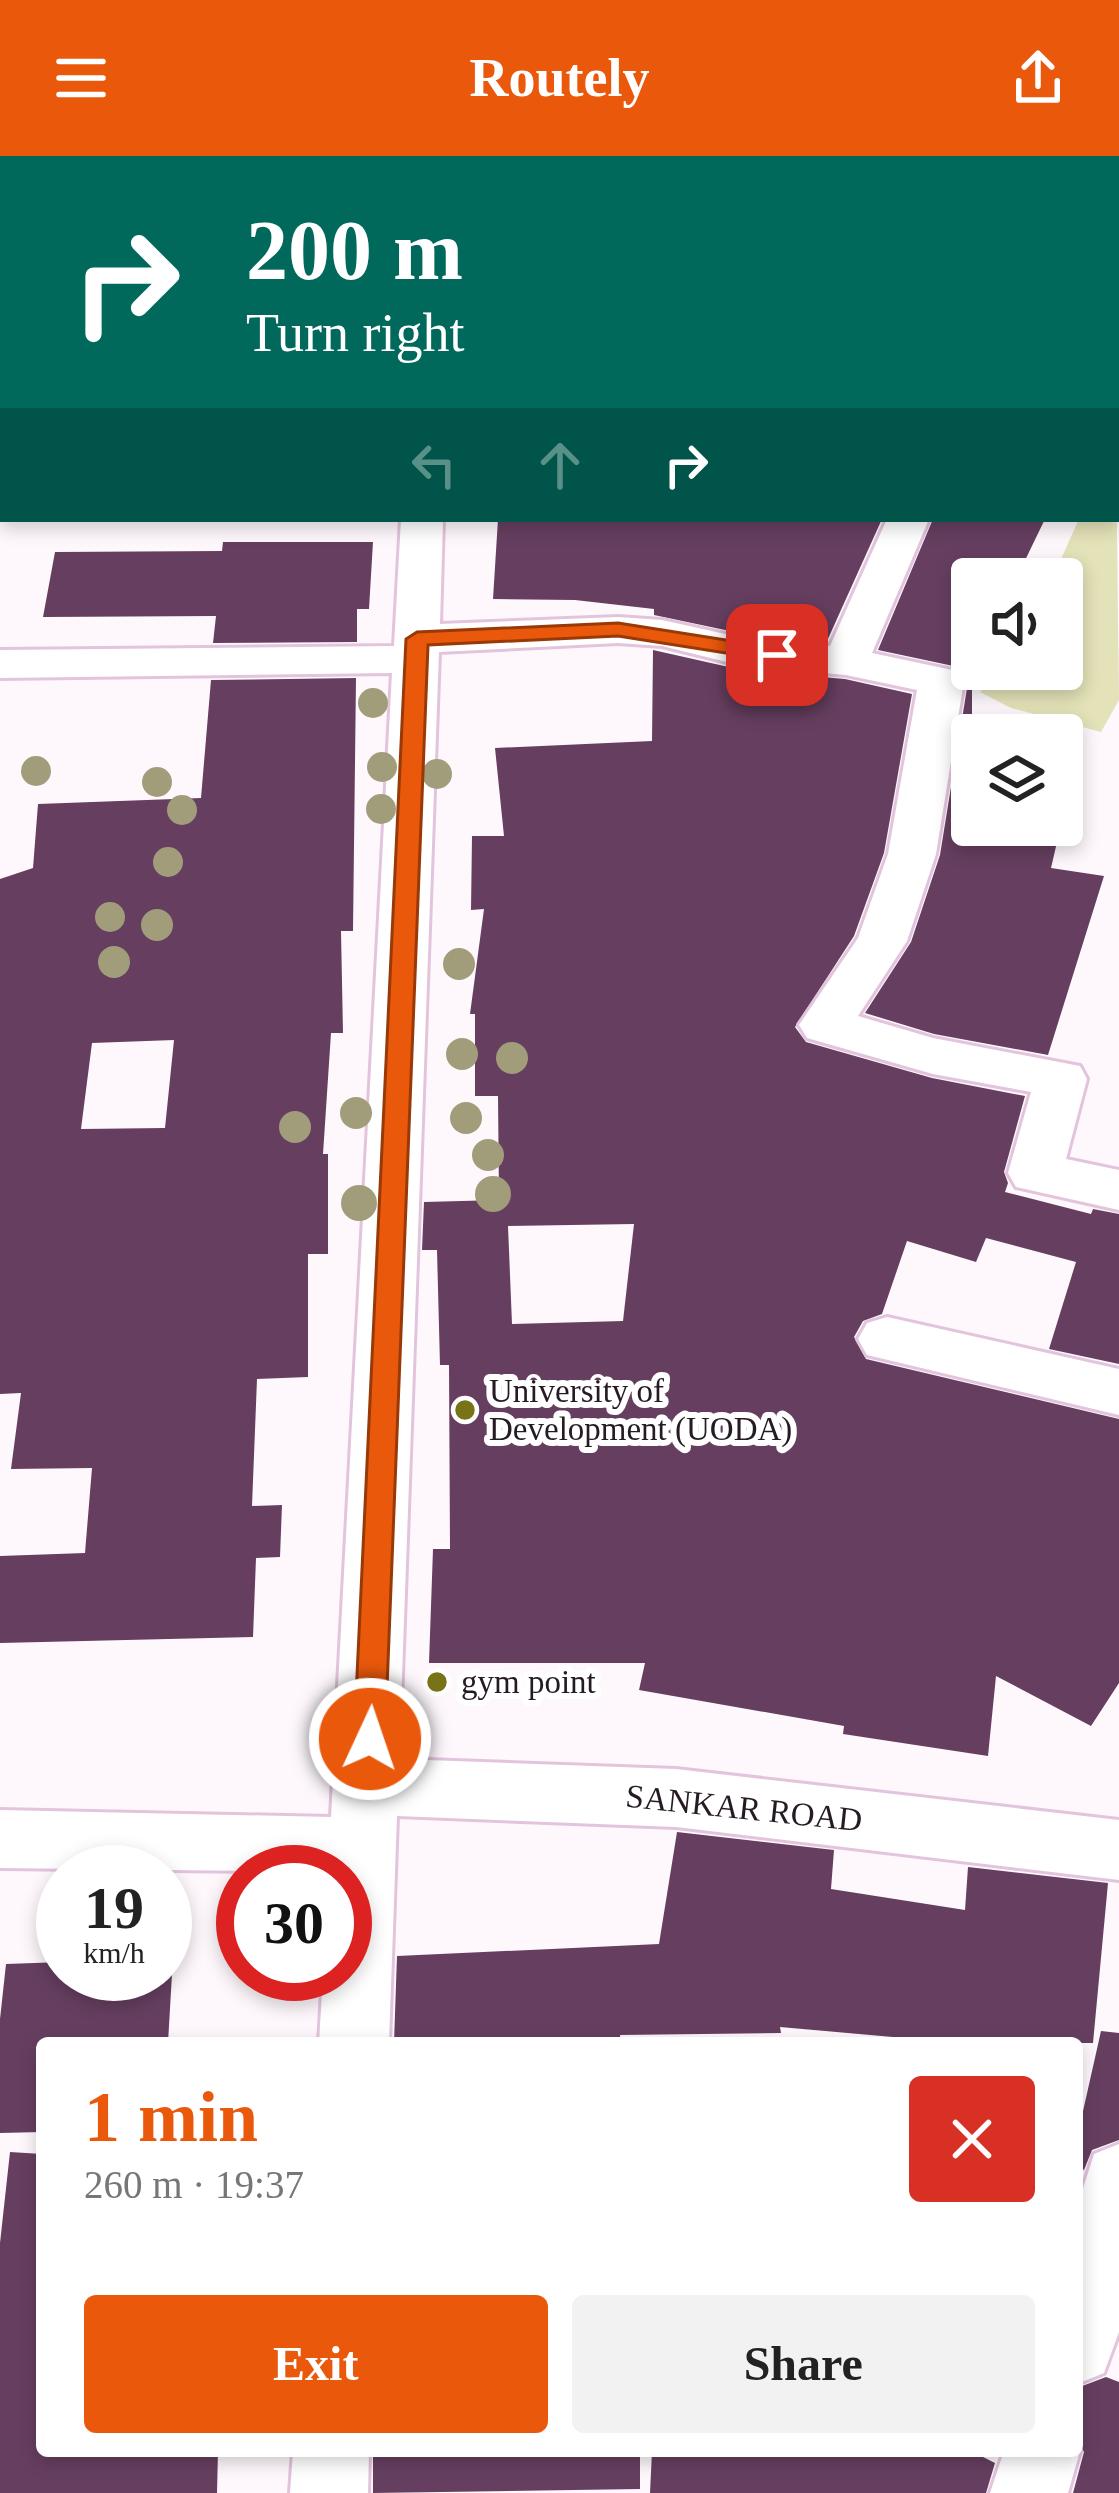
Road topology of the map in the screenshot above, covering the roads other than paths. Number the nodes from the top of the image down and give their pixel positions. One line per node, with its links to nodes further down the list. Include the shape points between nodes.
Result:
1 (422, 522): 3 (street)
2 (907, 522): 4 (street)
3 (416, 649): 4 (street, via 618,630); 5 (street); 9 (street)
4 (846, 661): 6 (street, via 941,681 912,854 881,941 825,1025 933,1056 1061,1079 1035,1173)
5 (0, 664)
6 (1119, 1190)
7 (887, 1339): 8 (street)
8 (1119, 1392)
9 (366, 1816): 10 (street, SANKAR ROAD); 11 (street, SANKAR ROAD, via 676,1798); 12 (street)
10 (0, 1839)
11 (1119, 1850)
12 (354, 2037)
13 (1119, 2179): 14 (street)
14 (1083, 2327)
15 (331, 2457): 17 (street)
16 (1040, 2457): 18 (street)
17 (328, 2493)
18 (1029, 2493)

